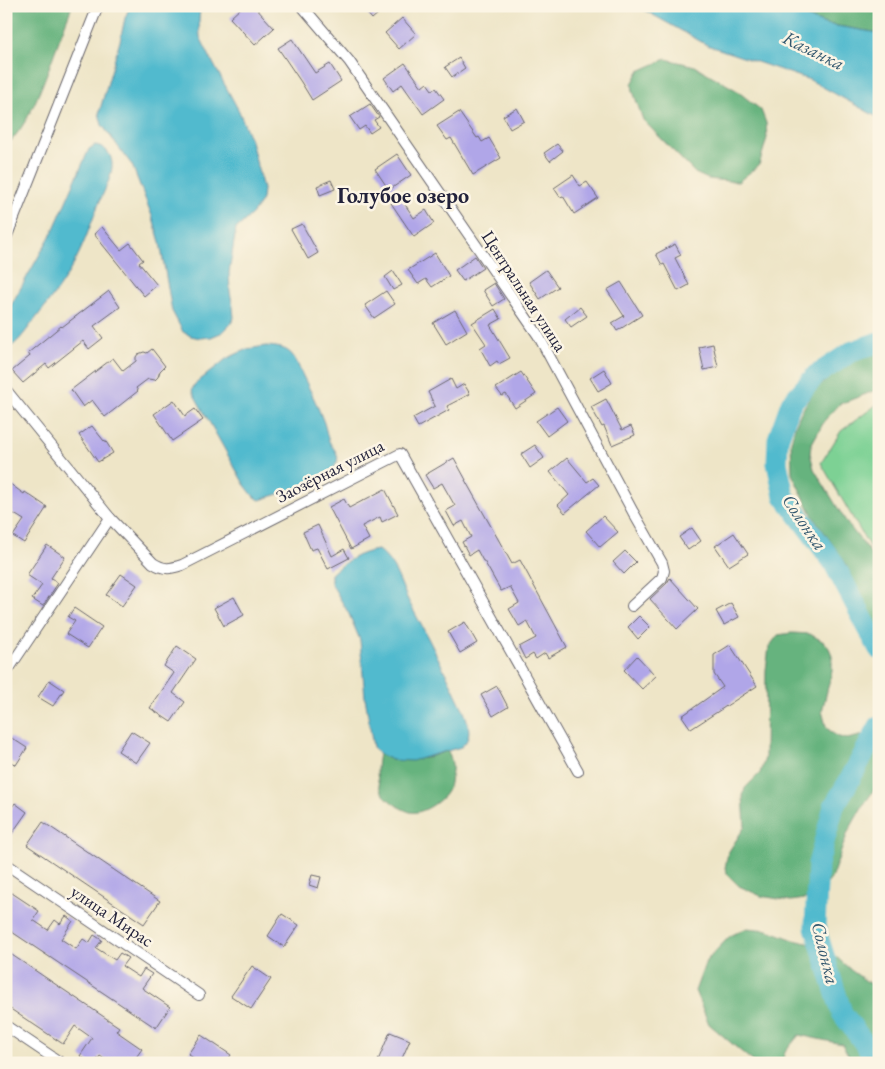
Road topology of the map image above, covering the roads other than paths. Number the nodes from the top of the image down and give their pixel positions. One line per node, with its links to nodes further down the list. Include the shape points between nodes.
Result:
1 (98, 6): 3 (street)
2 (302, 6): 6 (street, Центральная улица, via 349,61 538,335 662,563 662,578)
3 (6, 238)
4 (6, 390): 5 (street, Заозёрная улица)
5 (110, 518): 7 (street); 8 (street, Заозёрная улица, via 152,563 161,568 174,568 400,454)
6 (632, 606)
7 (6, 673)
8 (578, 771)
9 (6, 864): 10 (street, улица Мирас)
10 (199, 995)
11 (6, 1026): 12 (street)
12 (62, 1063)

